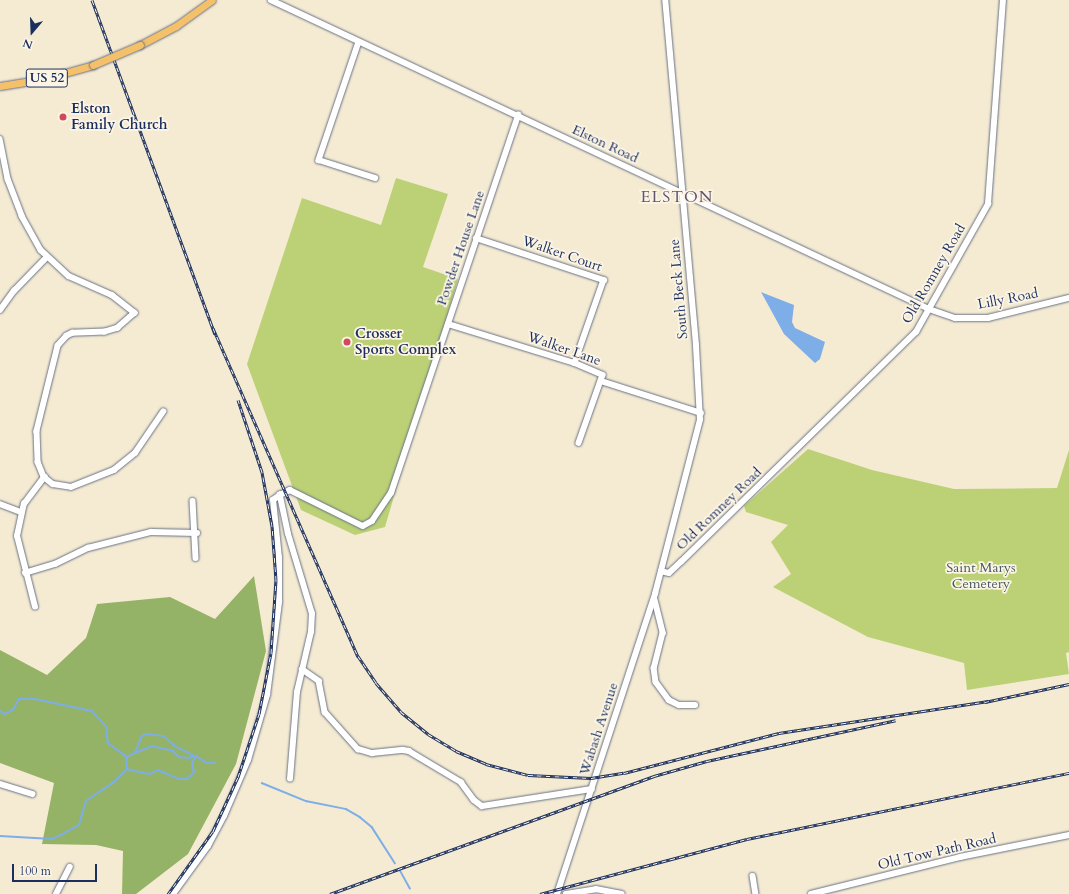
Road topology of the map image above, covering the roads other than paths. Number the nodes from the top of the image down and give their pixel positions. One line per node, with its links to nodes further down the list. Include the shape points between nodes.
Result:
1 (212, 0): 6 (main road, US 52, bridge, via 176,26 94,65 43,79)
2 (271, 0): 5 (street, Elston Road)
3 (665, 0): 11 (street, South Beck Lane)
4 (1003, 0): 15 (street, Old Romney Road, via 988,204)
5 (359, 42): 7 (street, Elston Road); 10 (street, via 319,160)
6 (0, 86)
7 (518, 115): 11 (street, Elston Road); 12 (street, Powder House Lane)
8 (0, 139): 9 (street)
9 (0, 146): 13 (street, via 8,179 24,223)
10 (375, 178)
11 (682, 194): 15 (street, Elston Road); 21 (street, South Beck Lane)
12 (476, 238): 17 (street, Powder House Lane); 18 (street, Walker Court, via 604,280)
13 (46, 257): 16 (street); 23 (street, via 69,276 112,295 135,313 118,328 74,333 66,336 58,346 37,430 38,462)
14 (1069, 298): 15 (street, Lilly Road, via 988,318 956,318)
15 (929, 309): 30 (street, Old Romney Road, via 916,332 736,510 669,573)
16 (0, 310)
17 (448, 324): 18 (street, Walker Lane); 24 (street, Powder House Lane, via 391,493 372,521 363,526 290,490)
18 (575, 363): 19 (street, Walker Lane, via 603,375)
19 (601, 381): 21 (street); 22 (street, Walker Lane)
20 (163, 412): 23 (street, via 135,453 114,470 70,487 53,484)
21 (701, 413): 30 (street, South Beck Lane)
22 (579, 443)
23 (44, 477): 27 (street, via 27,499)
24 (280, 495): 34 (street, via 288,534 312,614 311,632); 44 (street, via 273,500 279,558 279,602 267,695 248,760 227,810 208,846)
25 (193, 501): 28 (street)
26 (0, 504): 27 (street)
27 (21, 512): 31 (street, via 17,536)
28 (197, 533): 29 (street); 31 (street, via 151,532 88,548 54,564)
29 (196, 558)
30 (661, 571): 32 (street, Wabash Avenue)
31 (25, 573): 33 (street)
32 (655, 594): 35 (street, via 656,611 662,622 663,633 654,668 656,682 669,700 679,704); 38 (street, Wabash Avenue)
33 (35, 607)
34 (302, 669): 36 (street, via 295,703); 38 (street, via 319,681 325,712 358,749 372,753 410,751 461,782 474,800 482,806)
35 (695, 705)
36 (290, 779)
37 (0, 784): 39 (street)
38 (592, 788): 45 (street, Wabash Avenue)
39 (32, 794)
40 (1069, 835): 49 (street, Old Tow Path Road)
41 (70, 868): 43 (street)
42 (753, 876): 48 (street)
43 (56, 894)
44 (173, 894)
45 (557, 894)
46 (566, 894): 47 (street, via 596,889)
47 (622, 894)
48 (756, 894)
49 (811, 894)

